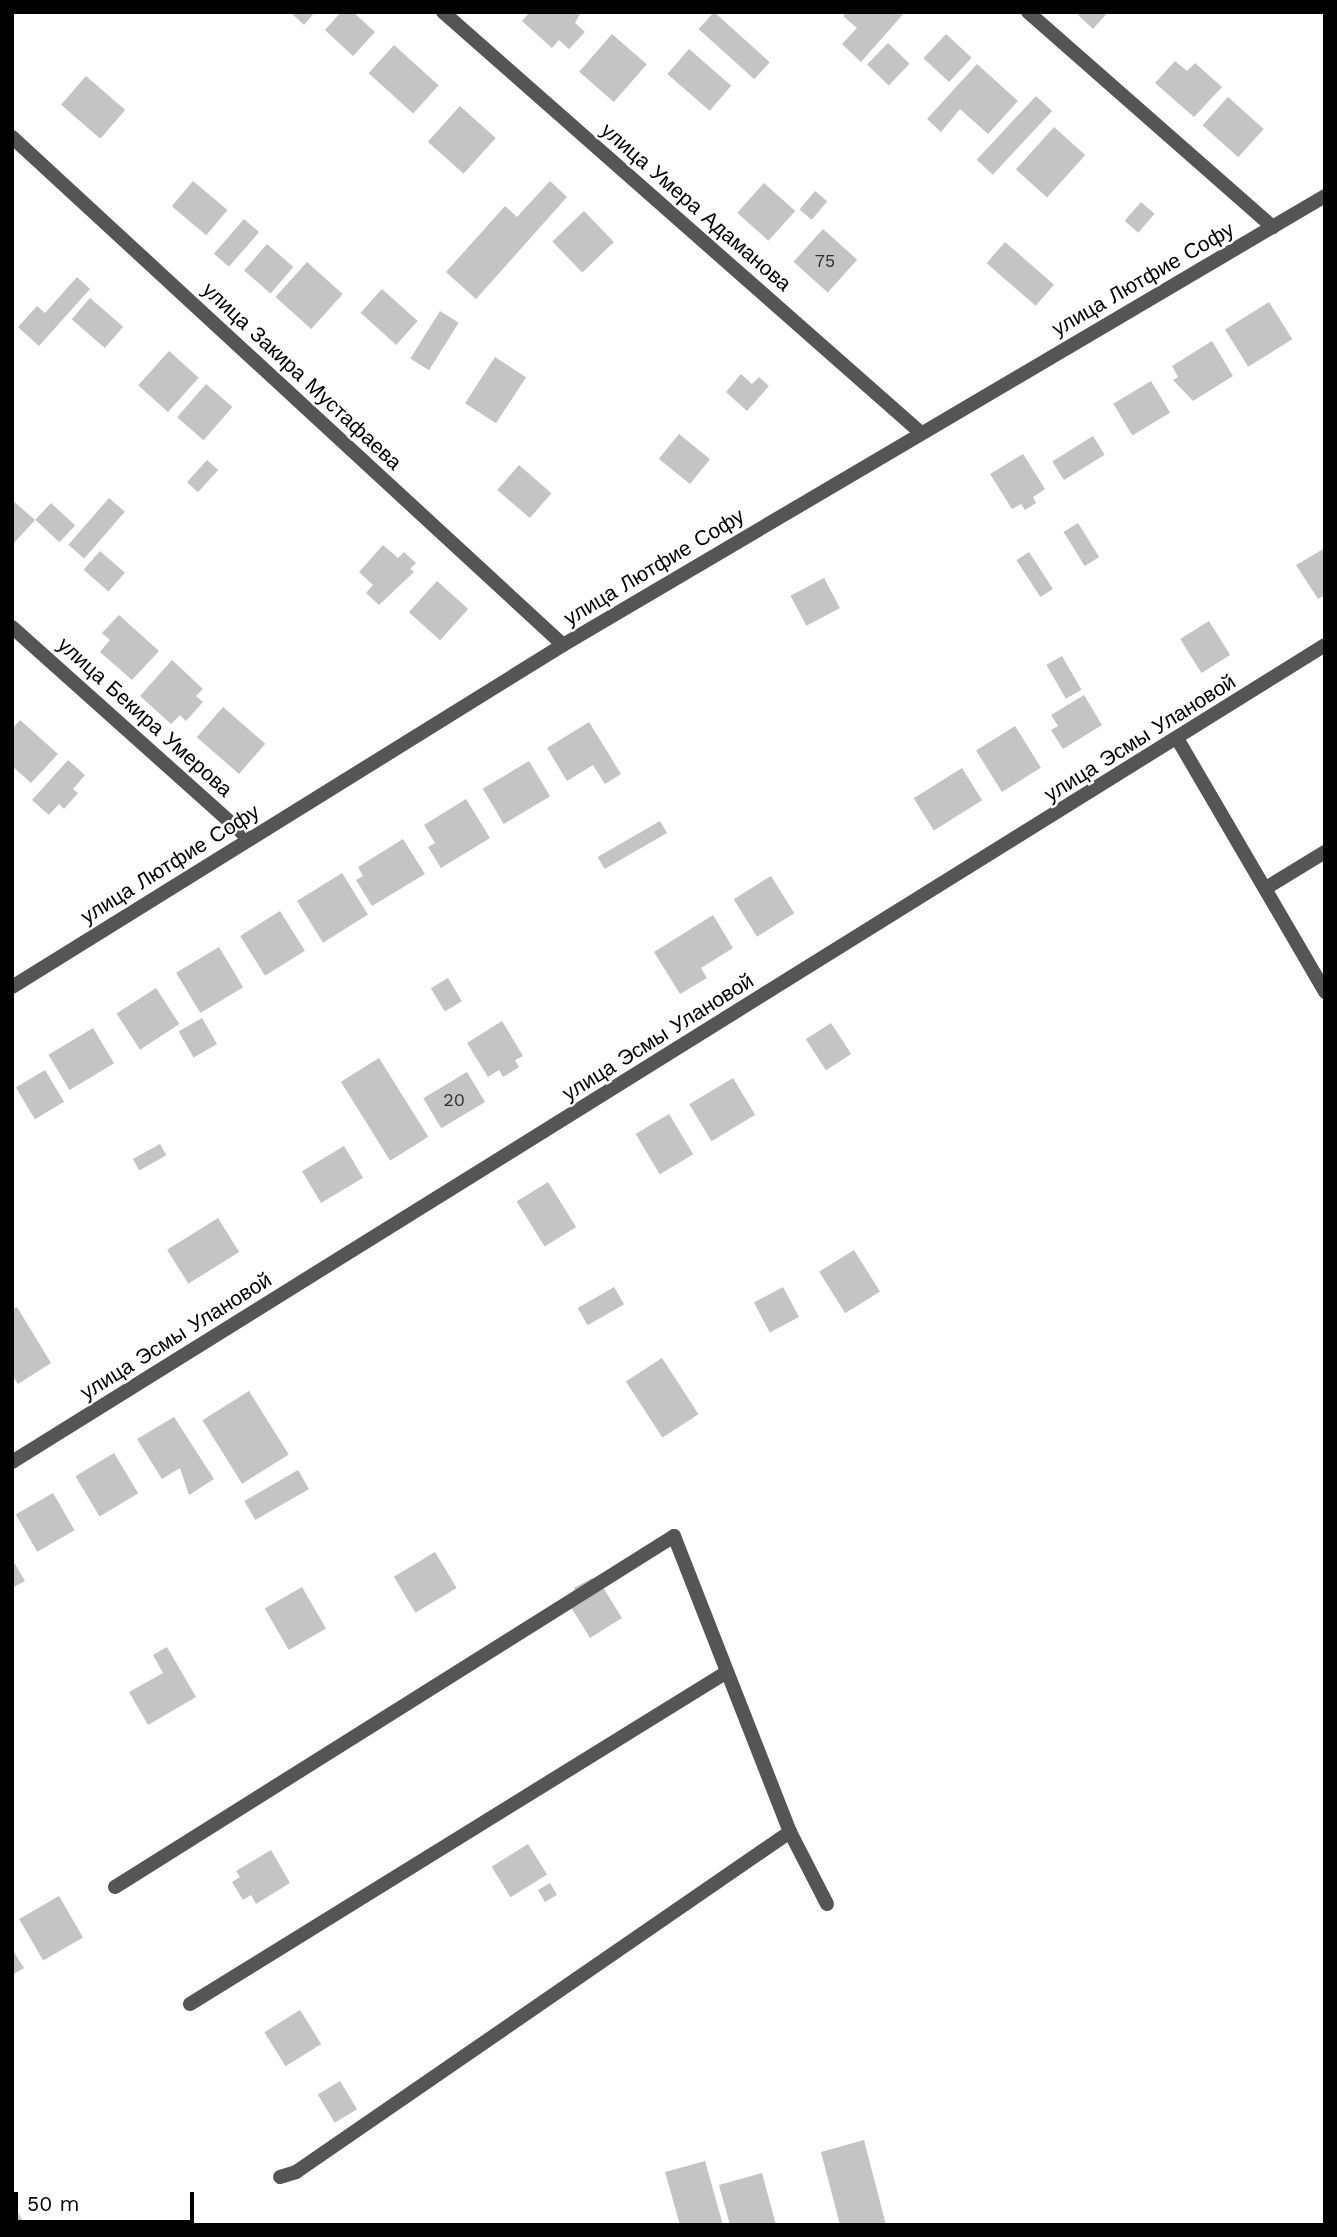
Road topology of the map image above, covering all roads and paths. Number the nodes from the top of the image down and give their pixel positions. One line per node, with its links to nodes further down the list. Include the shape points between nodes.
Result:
1 (443, 12): 6 (street, улица Умера Адаманова)
2 (1028, 12): 5 (street)
3 (12, 137): 8 (street, улица Закира Мустафаева)
4 (1325, 196): 5 (street, улица Лютфие Софу)
5 (1273, 227): 6 (street, улица Лютфие Софу)
6 (921, 433): 8 (street, улица Лютфие Софу)
7 (12, 626): 11 (street, улица Бекира Умерова)
8 (563, 645): 11 (street, улица Лютфие Софу)
9 (1325, 645): 10 (street, улица Эсмы Улановой)
10 (1178, 740): 13 (street); 16 (street, улица Эсмы Улановой)
11 (249, 839): 14 (street, улица Лютфие Софу)
12 (1325, 852): 13 (street)
13 (1266, 888): 15 (street)
14 (12, 987)
15 (1325, 992)
16 (12, 1462)
17 (727, 1672): 18 (street); 19 (street, via 674,1536); 21 (street)
18 (790, 1832): 20 (street); 22 (street, via 296,2172)
19 (115, 1887)
20 (827, 1904)
21 (190, 2004)
22 (280, 2177)

